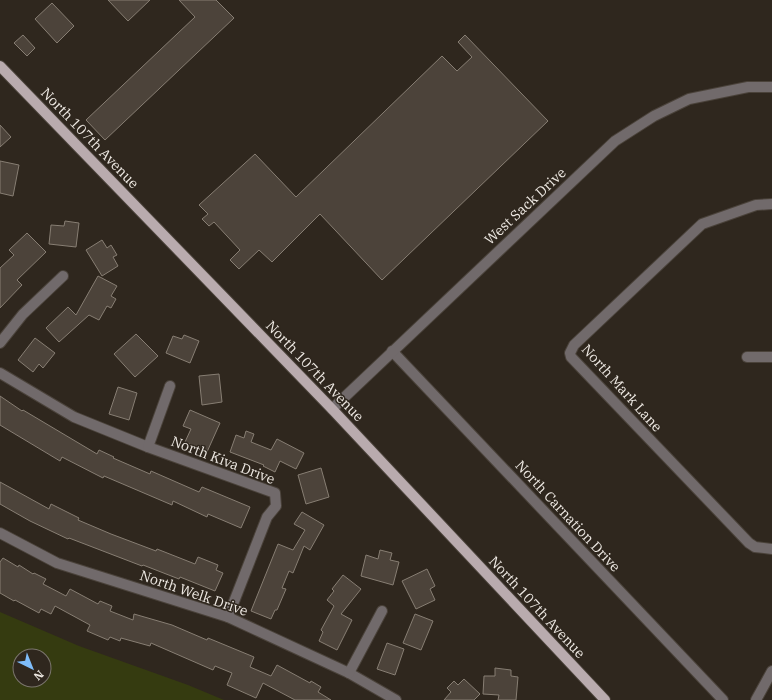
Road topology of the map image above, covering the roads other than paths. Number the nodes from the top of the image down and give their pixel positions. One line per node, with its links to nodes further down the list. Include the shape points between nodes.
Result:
1 (0, 66): 11 (main road, North 107th Avenue)
2 (772, 87): 6 (street, West Sack Drive, via 748,87 689,99 654,116 615,140)
3 (772, 204): 14 (street, North Mark Lane, via 756,204 702,224 574,345 570,353 571,357 749,543 755,547)
4 (63, 276): 5 (street, via 23,314)
5 (0, 343)
6 (392, 351): 11 (street, West Sack Drive); 21 (street, North Carnation Drive)
7 (747, 357): 8 (street)
8 (772, 357)
9 (0, 373): 12 (street, North Kiva Drive, via 74,417)
10 (170, 386): 12 (street, North Kiva Drive)
11 (332, 408): 20 (main road, North 107th Avenue)
12 (148, 446): 16 (street, North Kiva Drive, via 275,493 276,506 267,518)
13 (0, 533): 16 (street, North Welk Drive, via 57,563)
14 (772, 549)
15 (382, 611): 18 (street)
16 (228, 617): 18 (street, North Welk Drive)
17 (772, 671): 22 (street)
18 (349, 673): 19 (street, North Welk Drive)
19 (396, 700)
20 (605, 700)
21 (723, 700)
22 (756, 700)

